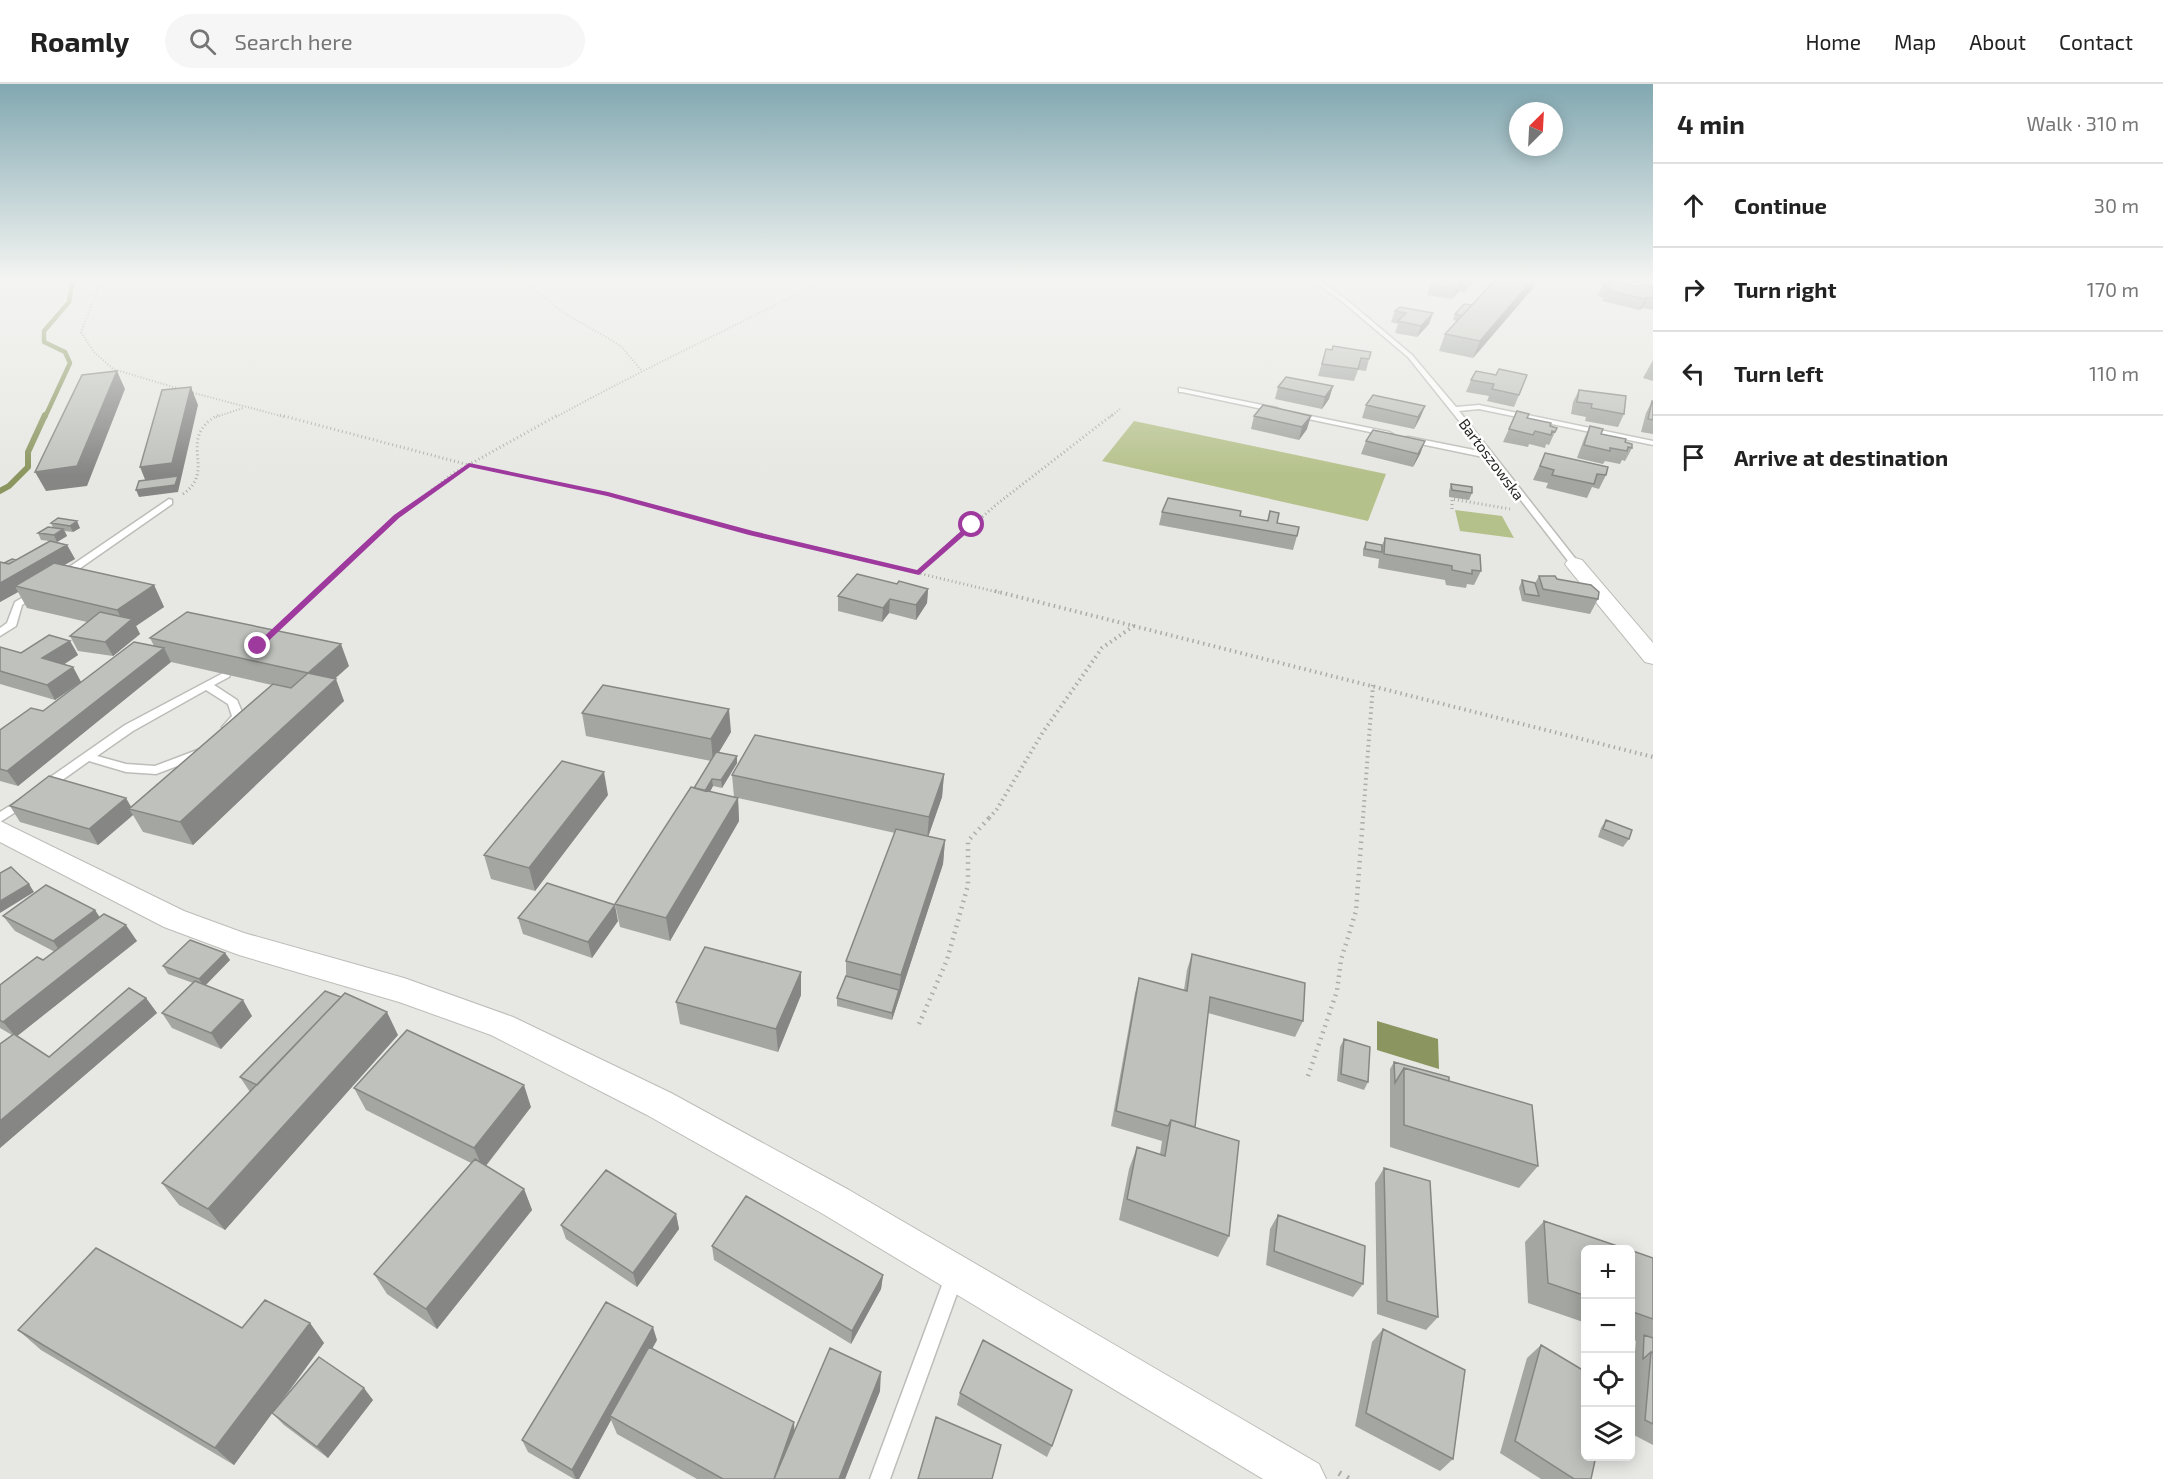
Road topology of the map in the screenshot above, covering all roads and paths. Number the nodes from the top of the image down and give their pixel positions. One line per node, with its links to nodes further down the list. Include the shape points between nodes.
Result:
1 (89, 344): 7 (path, via 113,369)
2 (619, 344): 5 (path, via 635,358)
3 (698, 344): 5 (path)
4 (1397, 344): 9 (lane, Bartoszowska)
5 (641, 370): 12 (path)
6 (1182, 390): 11 (lane)
7 (247, 408): 12 (path); 13 (path, via 218,415 209,422 196,440 200,475 194,488)
8 (1120, 409): 17 (path, via 998,504)
9 (1454, 409): 10 (lane, via 1479,407); 11 (lane, Bartoszowska)
10 (1653, 443)
11 (1492, 456): 15 (lane, Bartoszowska)
12 (469, 465): 17 (path, via 608,494); 22 (path, via 397,517)
13 (169, 502): 18 (lane)
14 (1452, 508): 15 (path, via 1452,499)
15 (1535, 513): 16 (lane, Bartoszowska)
16 (1575, 564): 23 (street, Bartoszowska)
17 (919, 573): 20 (path)
18 (56, 579)
19 (47, 585): 21 (lane, via 18,604 12,624)
20 (1136, 625): 26 (path); 31 (path, via 1102,648 1043,732 997,809 968,841 968,885 947,960)
21 (0, 633)
22 (266, 638)
23 (1653, 657)
24 (225, 675): 25 (lane)
25 (206, 685): 27 (lane, via 129,728); 27 (lane, via 233,702 238,717 196,757 156,770 126,768)
26 (1373, 685): 28 (path); 32 (path, via 1356,911 1341,960 1337,991)
27 (88, 757): 29 (lane)
28 (1653, 757)
29 (0, 818)
30 (0, 830): 33 (street, via 174,919 502,1026 669,1110)
31 (919, 1024)
32 (1308, 1076)
33 (955, 1273): 34 (lane); 35 (street)
34 (880, 1479)
35 (1304, 1479)

